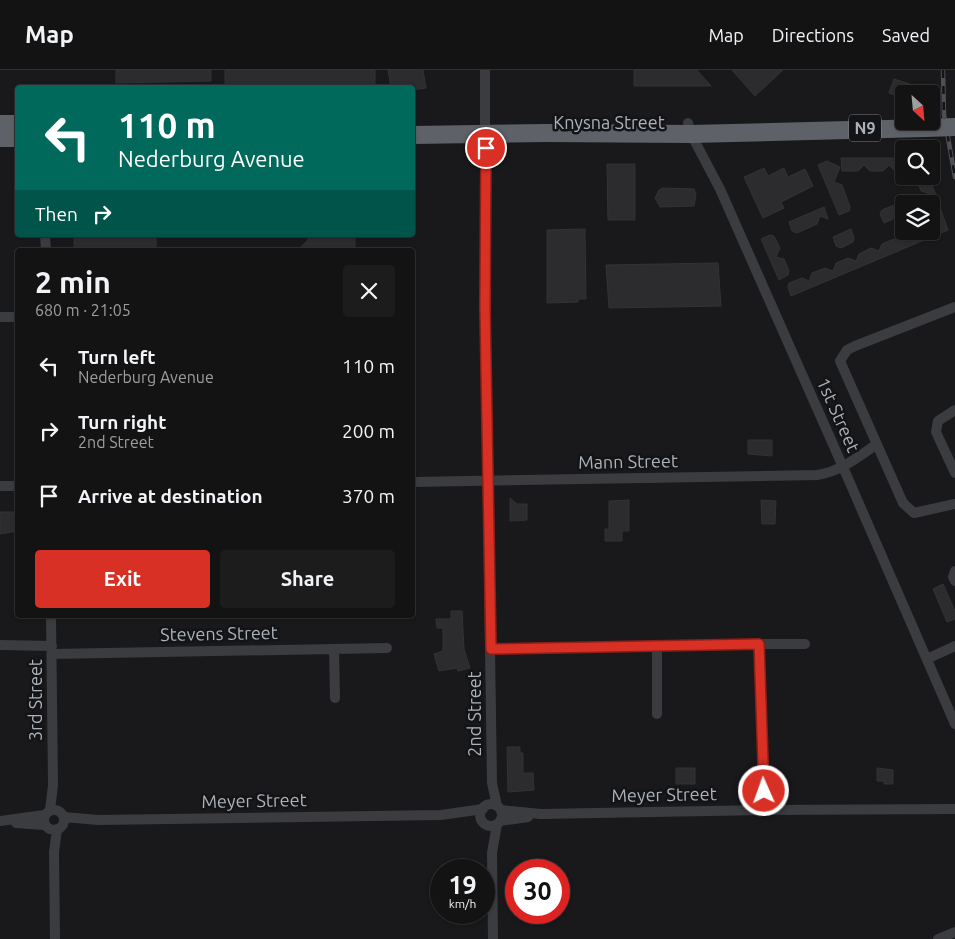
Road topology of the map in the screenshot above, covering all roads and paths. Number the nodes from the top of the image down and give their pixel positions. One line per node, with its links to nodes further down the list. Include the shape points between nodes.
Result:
1 (485, 70): 6 (street, 2nd Street)
2 (415, 123): 6 (highway, Knysna Street / N9)
3 (0, 124): 4 (highway)
4 (15, 124)
5 (955, 127): 7 (highway, Knysna Street / N9, bridge, via 787,132)
6 (486, 128): 7 (highway, Knysna Street / N9); 8 (highway, Knysna Street / N9); 19 (street, 2nd Street)
7 (690, 128): 16 (street, 1st Street)
8 (415, 135)
9 (0, 138): 10 (highway)
10 (15, 138)
11 (955, 308): 15 (street, via 855,346 843,354 841,365)
12 (0, 317): 13 (street)
13 (15, 317)
14 (955, 410): 17 (street, via 938,421 936,432)
15 (877, 444): 16 (street, Mann Street); 22 (street, via 908,509 914,513 925,512)
16 (844, 467): 19 (street, Mann Street, via 817,475); 35 (street, 1st Street)
17 (955, 473)
18 (415, 482): 19 (street, Mann Street)
19 (488, 482): 33 (street, 2nd Street)
20 (0, 486): 21 (street)
21 (15, 486)
22 (955, 504)
23 (955, 571): 24 (street)
24 (955, 581)
25 (51, 618): 34 (street, 3rd Street)
26 (759, 644): 27 (street); 29 (street); 41 (street)
27 (805, 644)
28 (0, 645): 34 (street, Stevens Street)
29 (657, 646): 33 (street); 37 (street)
30 (955, 646): 35 (street)
31 (387, 648): 32 (street, Stevens Street)
32 (334, 649): 34 (street, Stevens Street); 36 (street)
33 (491, 649): 39 (street, 2nd Street)
34 (52, 650): 44 (street, 3rd Street)
35 (927, 659): 38 (street, 1st Street)
36 (335, 698)
37 (657, 714)
38 (955, 724)
39 (492, 807): 42 (street, Meyer Street); 43 (street, Meyer Street); 46 (street); 47 (street)
40 (955, 808): 41 (street, Meyer Street)
41 (764, 810): 42 (street, Meyer Street)
42 (541, 814): 47 (street, Meyer Street)
43 (441, 815): 44 (street, Meyer Street); 46 (street, Meyer Street)
44 (54, 820): 45 (street, Meyer Street); 50 (street, 3rd Street)
45 (0, 821)
46 (484, 822): 47 (street, Meyer Street); 48 (street)
47 (499, 822): 48 (street)
48 (492, 853): 51 (street)
49 (955, 932): 52 (street)
50 (55, 939)
51 (493, 939)
52 (938, 939)

